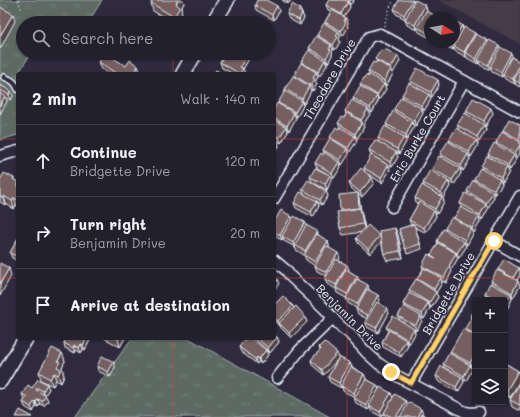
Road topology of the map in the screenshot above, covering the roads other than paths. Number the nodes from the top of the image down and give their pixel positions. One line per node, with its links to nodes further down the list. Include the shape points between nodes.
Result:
1 (227, 0): 2 (main road)
2 (217, 16)
3 (191, 60): 4 (main road)
4 (184, 72)
5 (4, 77): 7 (lane)
6 (464, 81): 8 (street); 11 (street, Theodore Drive, via 380,34 369,37); 13 (street, Eric Burke Court)
7 (16, 84)
8 (520, 112)
9 (16, 152): 10 (street)
10 (0, 156)
11 (276, 196)
12 (520, 196): 14 (street, Bridgette Drive)
13 (392, 207)
14 (494, 241): 15 (street); 21 (street, Bridgette Drive)
15 (520, 256)
16 (276, 262): 17 (street, Benjamin Drive)
17 (333, 318): 19 (street, via 300,350); 21 (street, Benjamin Drive, via 378,363)
18 (25, 340): 20 (main road)
19 (277, 378)
20 (0, 381)
21 (411, 383): 22 (street, Benjamin Drive, via 465,412)
22 (479, 412)

